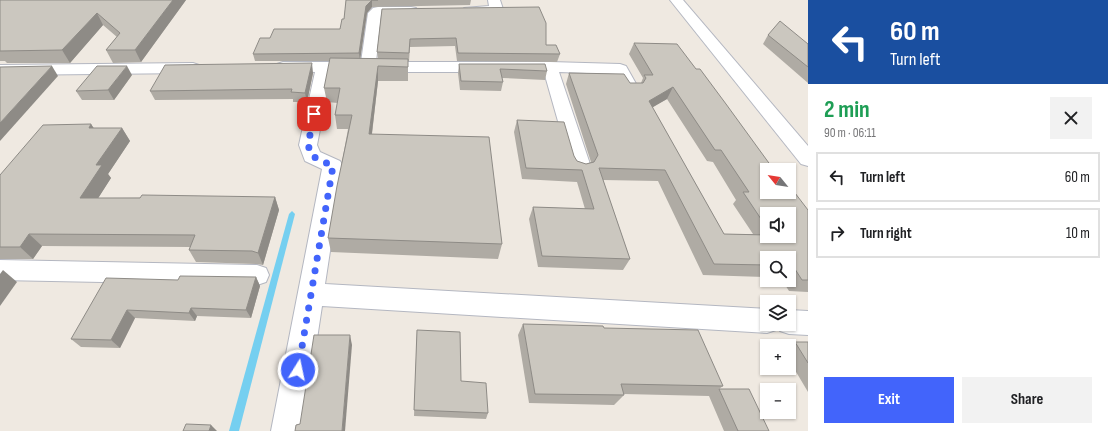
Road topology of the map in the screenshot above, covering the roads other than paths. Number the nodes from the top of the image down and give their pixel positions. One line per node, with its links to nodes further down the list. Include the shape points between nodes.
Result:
1 (494, 0): 4 (street, via 494,10)
2 (676, 0): 12 (street)
3 (424, 11): 7 (street, via 374,13)
4 (455, 11)
5 (268, 67): 6 (street)
6 (324, 67): 7 (street); 16 (street, via 308,145 312,156 333,166)
7 (368, 67): 8 (street)
8 (550, 67): 11 (street, via 620,69); 13 (street)
9 (205, 68): 10 (street)
10 (0, 70)
11 (631, 89)
12 (808, 159)
13 (581, 167)
14 (0, 270): 15 (street)
15 (257, 275)
16 (312, 294): 17 (street); 20 (street)
17 (760, 321)
18 (796, 322): 19 (street)
19 (808, 323)
20 (287, 431)

